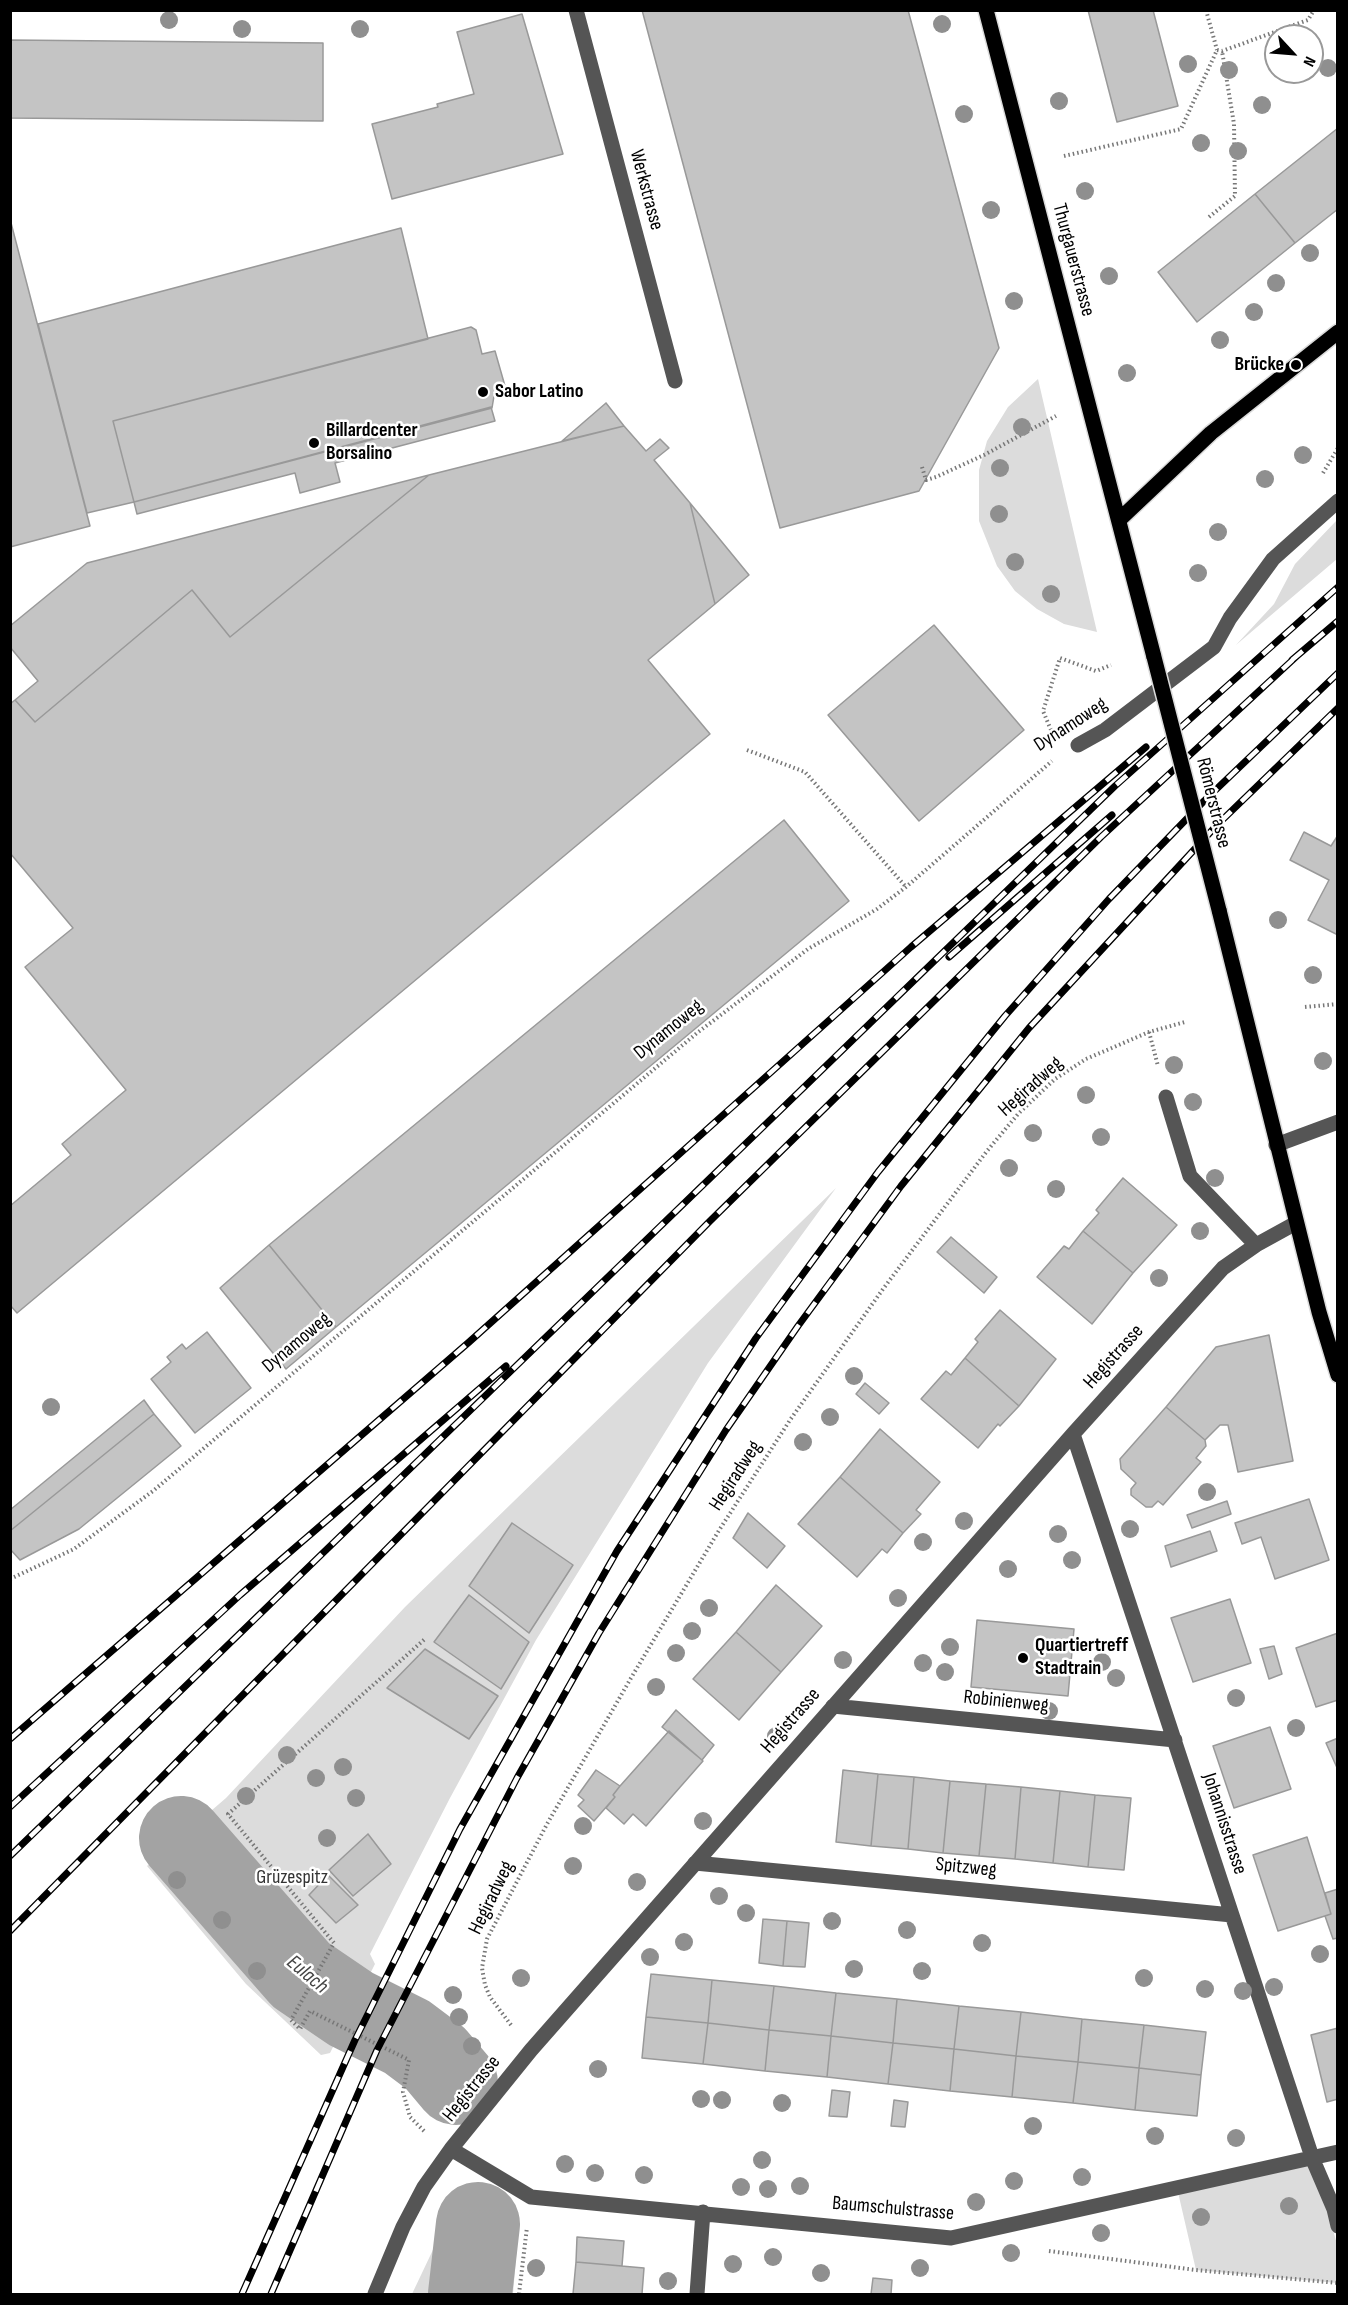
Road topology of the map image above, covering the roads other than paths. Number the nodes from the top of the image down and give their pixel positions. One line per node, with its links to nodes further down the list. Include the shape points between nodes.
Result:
1 (576, 10): 4 (street, Werkstrasse)
2 (986, 10): 6 (main road, Thurgauerstrasse)
3 (1338, 332): 6 (main road, via 1211,434)
4 (675, 381)
5 (1338, 501): 7 (street, Dynamoweg, via 1273,559 1214,647 1105,730)
6 (1119, 520): 10 (main road, Römerstrasse, bridge)
7 (1078, 745)
8 (1166, 1097): 12 (street, via 1190,1176)
9 (1338, 1122): 10 (street)
10 (1276, 1145): 11 (main road, Römerstrasse)
11 (1296, 1223): 12 (street, Hegistrasse); 13 (main road, Römerstrasse)
12 (1256, 1245): 14 (street, Hegistrasse, via 1223,1268)
13 (1338, 1375)
14 (1073, 1434): 15 (street, Hegistrasse); 16 (street, Johannisstrasse)
15 (833, 1706): 16 (street, Robinienweg); 17 (street, Hegistrasse)
16 (1175, 1740): 18 (street, Johannisstrasse)
17 (695, 1863): 18 (street, Spitzweg); 19 (street, Hegistrasse, via 531,2050)
18 (1232, 1915): 21 (street, Johannisstrasse)
19 (451, 2149): 22 (street, Baumschulstrasse, via 531,2197); 24 (street, Hegistrasse, via 414,2205)
20 (1338, 2152): 21 (street, Baumschulstrasse)
21 (1313, 2160): 22 (street, Baumschulstrasse, via 951,2238); 23 (street, Johannisstrasse)
22 (703, 2212): 25 (street)
23 (1338, 2226)
24 (375, 2295)
25 (697, 2295)

